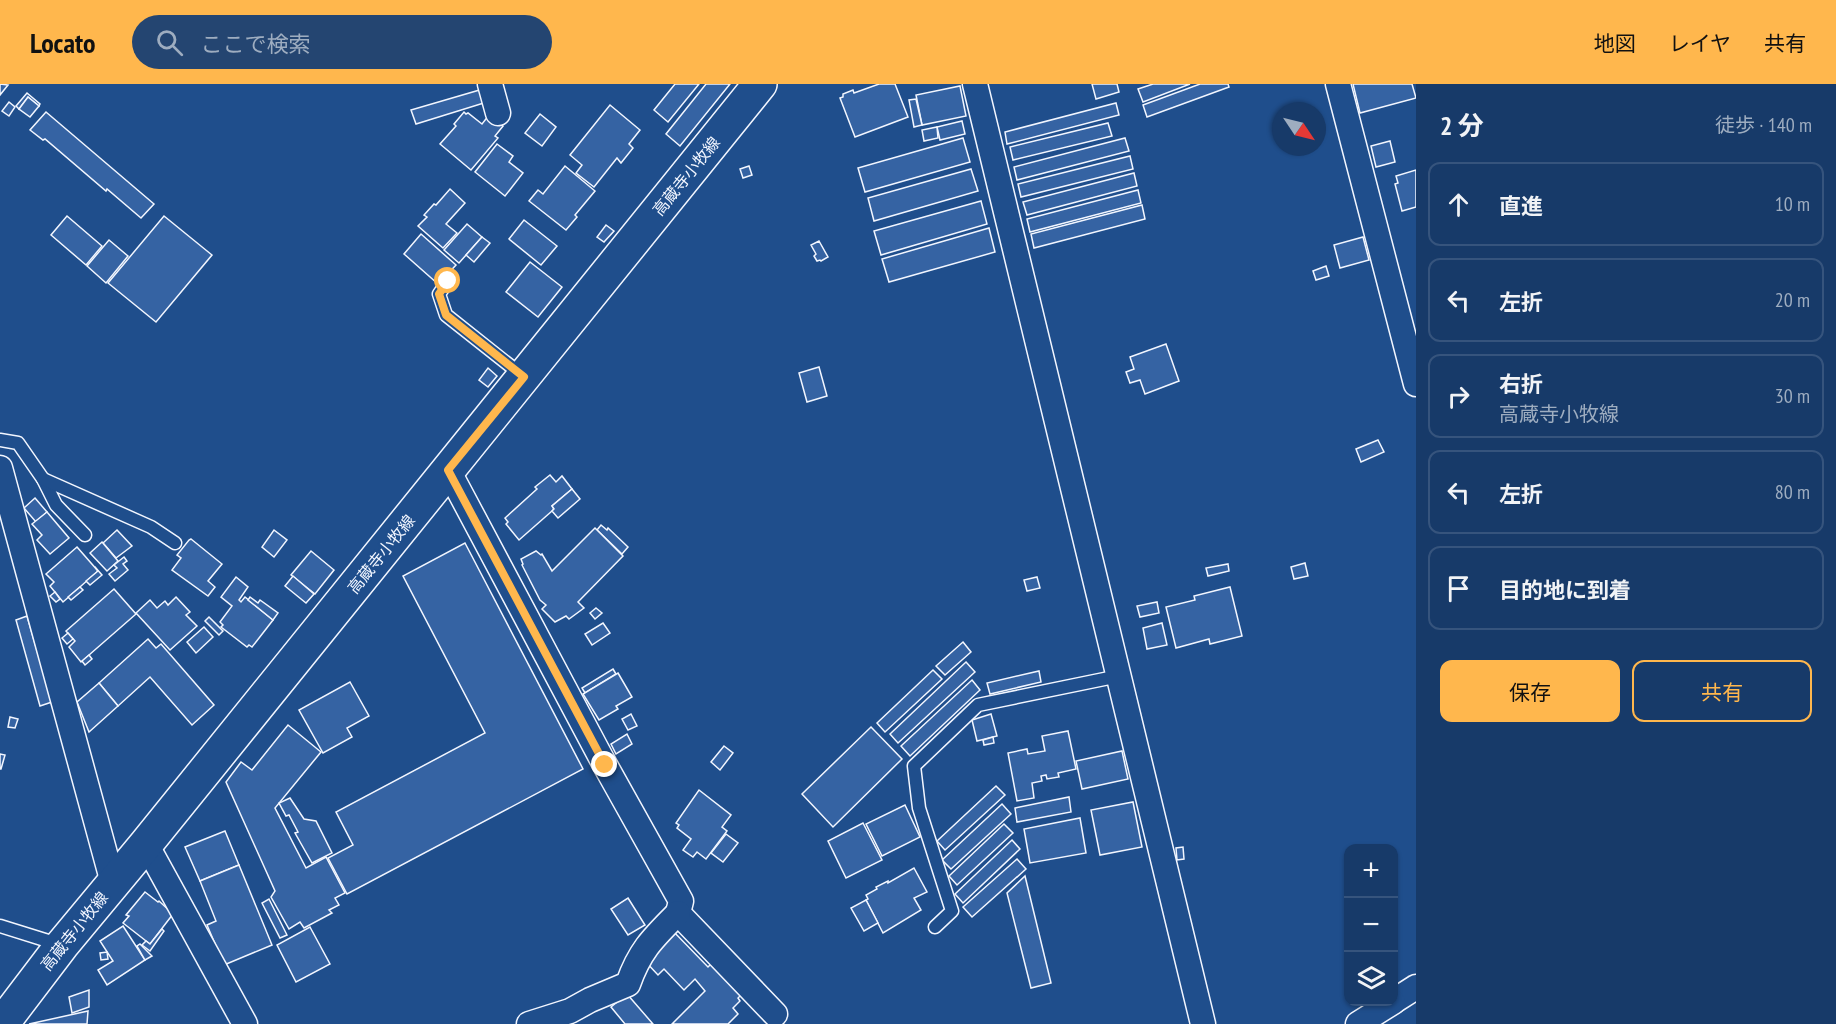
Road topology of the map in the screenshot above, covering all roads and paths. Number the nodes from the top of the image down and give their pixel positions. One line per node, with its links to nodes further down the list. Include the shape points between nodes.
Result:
1 (490, 84): 5 (street)
2 (760, 84): 7 (main road, 高蔵寺小牧線)
3 (975, 84): 15 (street)
4 (1338, 84): 8 (street)
5 (498, 113)
6 (448, 281): 7 (lane, via 439,294 446,315)
7 (524, 377): 11 (main road, 高蔵寺小牧線)
8 (1416, 384)
9 (0, 440): 12 (lane, via 18,443)
10 (0, 468): 17 (street)
11 (448, 470): 16 (main road, 高蔵寺小牧線); 18 (street, via 681,901)
12 (43, 479): 13 (lane, via 56,504); 14 (lane, via 151,527)
13 (85, 535)
14 (175, 543)
15 (1119, 676): 20 (lane, via 978,705 914,766 919,808 952,911); 29 (street)
16 (146, 844): 17 (main road, 高蔵寺小牧線); 27 (street)
17 (113, 883): 21 (main road, 高蔵寺小牧線)
18 (678, 913): 25 (street); 28 (street, via 649,942 628,984 570,1011)
19 (0, 926): 21 (lane)
20 (935, 927)
21 (62, 945): 26 (main road, 高蔵寺小牧線)
22 (1416, 987): 23 (street)
23 (1398, 998)
24 (1385, 1006): 30 (street)
25 (775, 1014)
26 (2, 1024)
27 (245, 1024)
28 (529, 1024)
29 (1203, 1024)
30 (1358, 1024)

